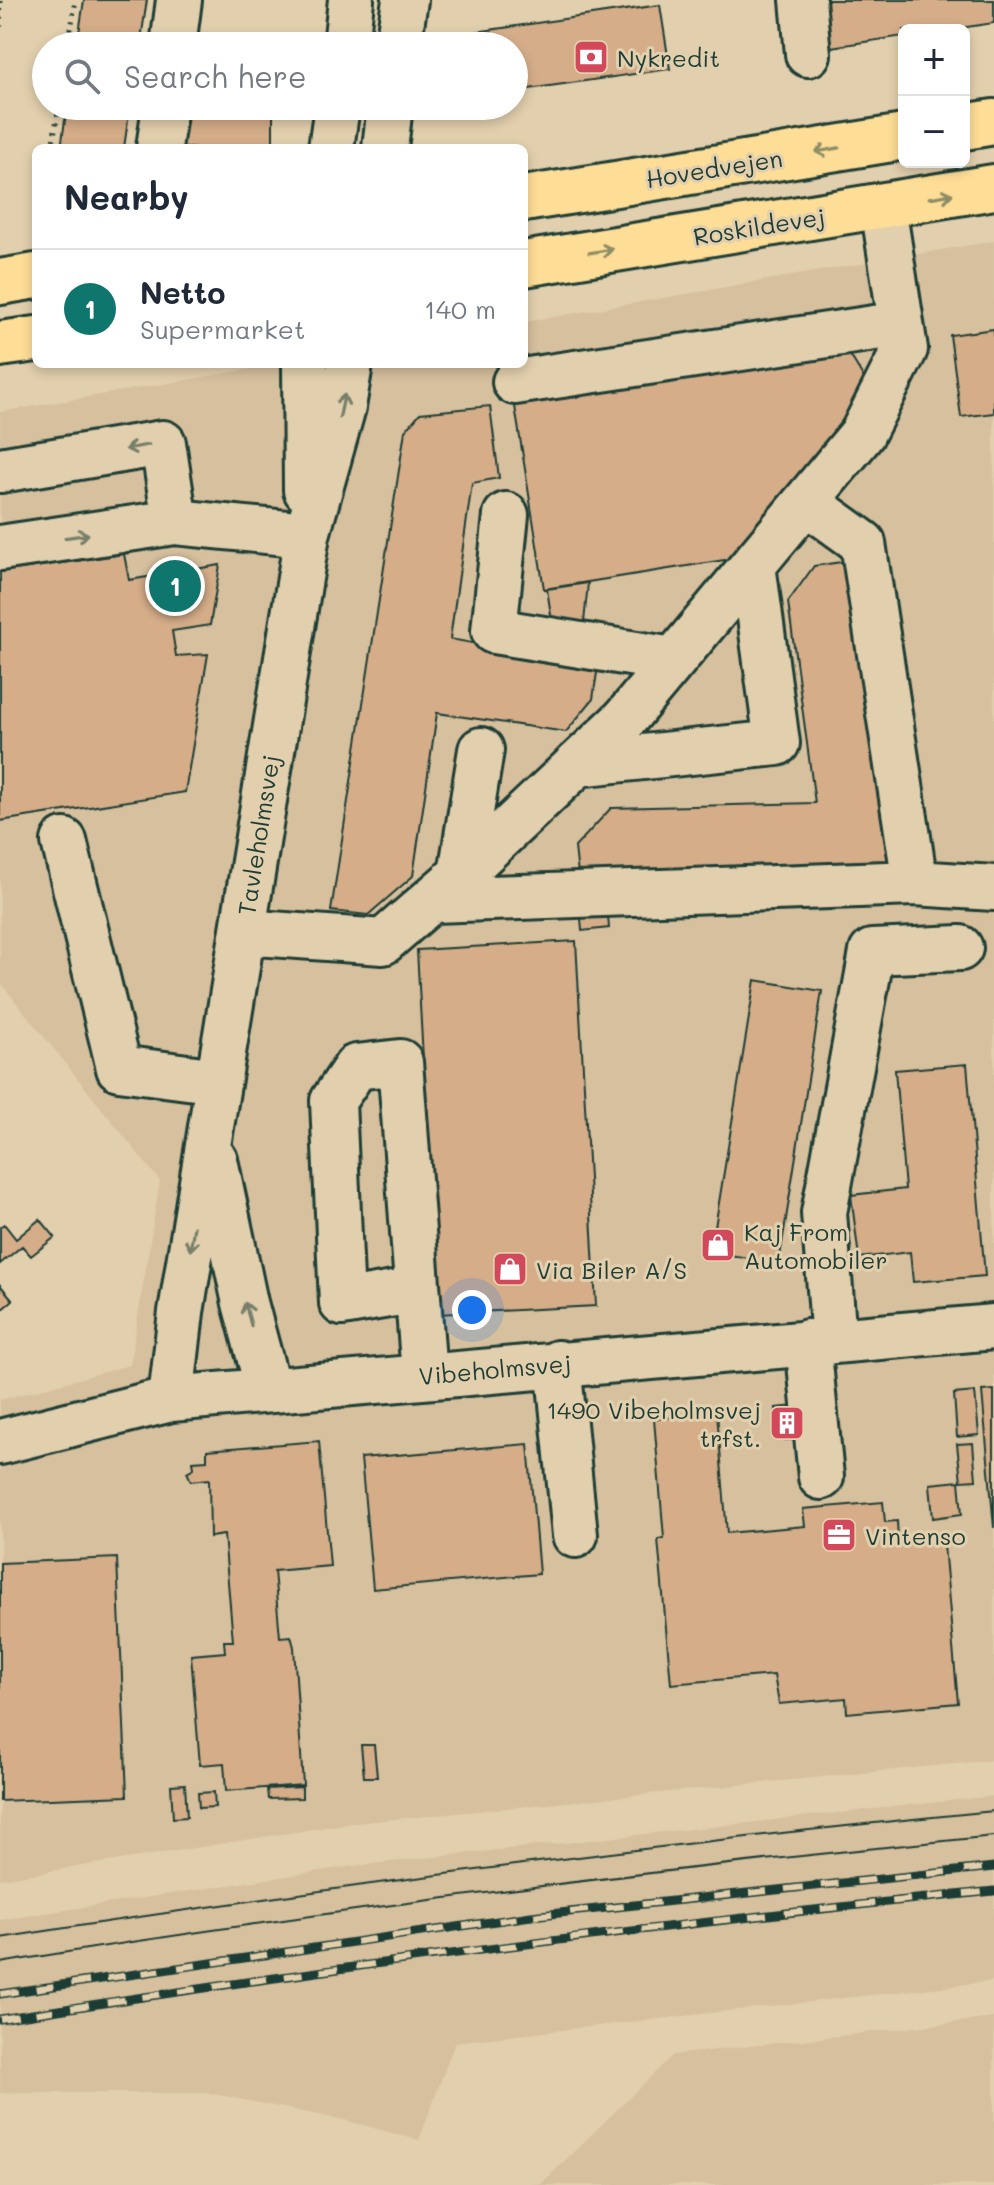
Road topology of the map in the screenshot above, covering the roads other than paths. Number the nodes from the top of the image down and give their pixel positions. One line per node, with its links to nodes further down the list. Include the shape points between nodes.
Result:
1 (179, 0): 5 (street)
2 (351, 0): 6 (street)
3 (405, 0): 7 (street)
4 (803, 0): 8 (street)
5 (175, 32)
6 (348, 32)
7 (400, 32)
8 (808, 54)
9 (163, 120): 15 (street)
10 (335, 120): 16 (street)
11 (388, 120): 17 (street)
12 (994, 122): 13 (main road)
13 (970, 126)
14 (898, 138): 19 (main road, Hovedvejen, one-way to 19)
15 (160, 144)
16 (332, 144)
17 (385, 144)
18 (994, 187): 20 (main road, Roskildevej, one-way to 18)
19 (528, 198)
20 (883, 206): 21 (main road, Roskildevej, one-way to 20); 24 (street)
21 (528, 263)
22 (32, 277): 23 (main road)
23 (0, 282)
24 (901, 324): 29 (street); 31 (street, via 905,349 862,434)
25 (32, 340): 26 (main road)
26 (0, 344)
27 (305, 368): 34 (street, Tavleholmsvej)
28 (349, 368): 34 (street, Tavleholmsvej, one-way to 28)
29 (515, 382)
30 (0, 470): 33 (street, one-way to 30, via 163,443)
31 (806, 502): 36 (street); 41 (street, via 863,543)
32 (506, 515): 37 (street, via 494,631)
33 (175, 522): 34 (street); 35 (street, one-way to 33)
34 (307, 535): 44 (street, Tavleholmsvej)
35 (0, 548)
36 (753, 565): 37 (street); 39 (street, via 777,743)
37 (673, 660): 39 (street, via 624,720)
38 (481, 750): 42 (street)
39 (577, 764): 42 (street)
40 (64, 841): 46 (street, via 119,1068)
41 (915, 883): 42 (street); 43 (street)
42 (447, 887): 44 (street, via 383,942)
43 (994, 888)
44 (243, 932): 46 (street, Tavleholmsvej)
45 (960, 948): 50 (street, via 872,952 824,1213)
46 (218, 1081): 47 (street, Tavleholmsvej)
47 (209, 1134): 53 (street, Tavleholmsvej, one-way to 47); 54 (street, Tavleholmsvej, one-way to 54)
48 (417, 1290): 48 (street, via 400,1062 356,1067 333,1101 342,1303); 52 (street)
49 (994, 1327): 50 (street, Vibeholmsvej)
50 (821, 1341): 51 (street, Vibeholmsvej); 56 (street)
51 (558, 1363): 52 (street, Vibeholmsvej); 57 (street)
52 (424, 1375): 53 (street, Vibeholmsvej)
53 (268, 1389): 54 (street, Vibeholmsvej)
54 (171, 1399): 55 (street, Vibeholmsvej)
55 (0, 1442)
56 (821, 1477)
57 (575, 1535)

